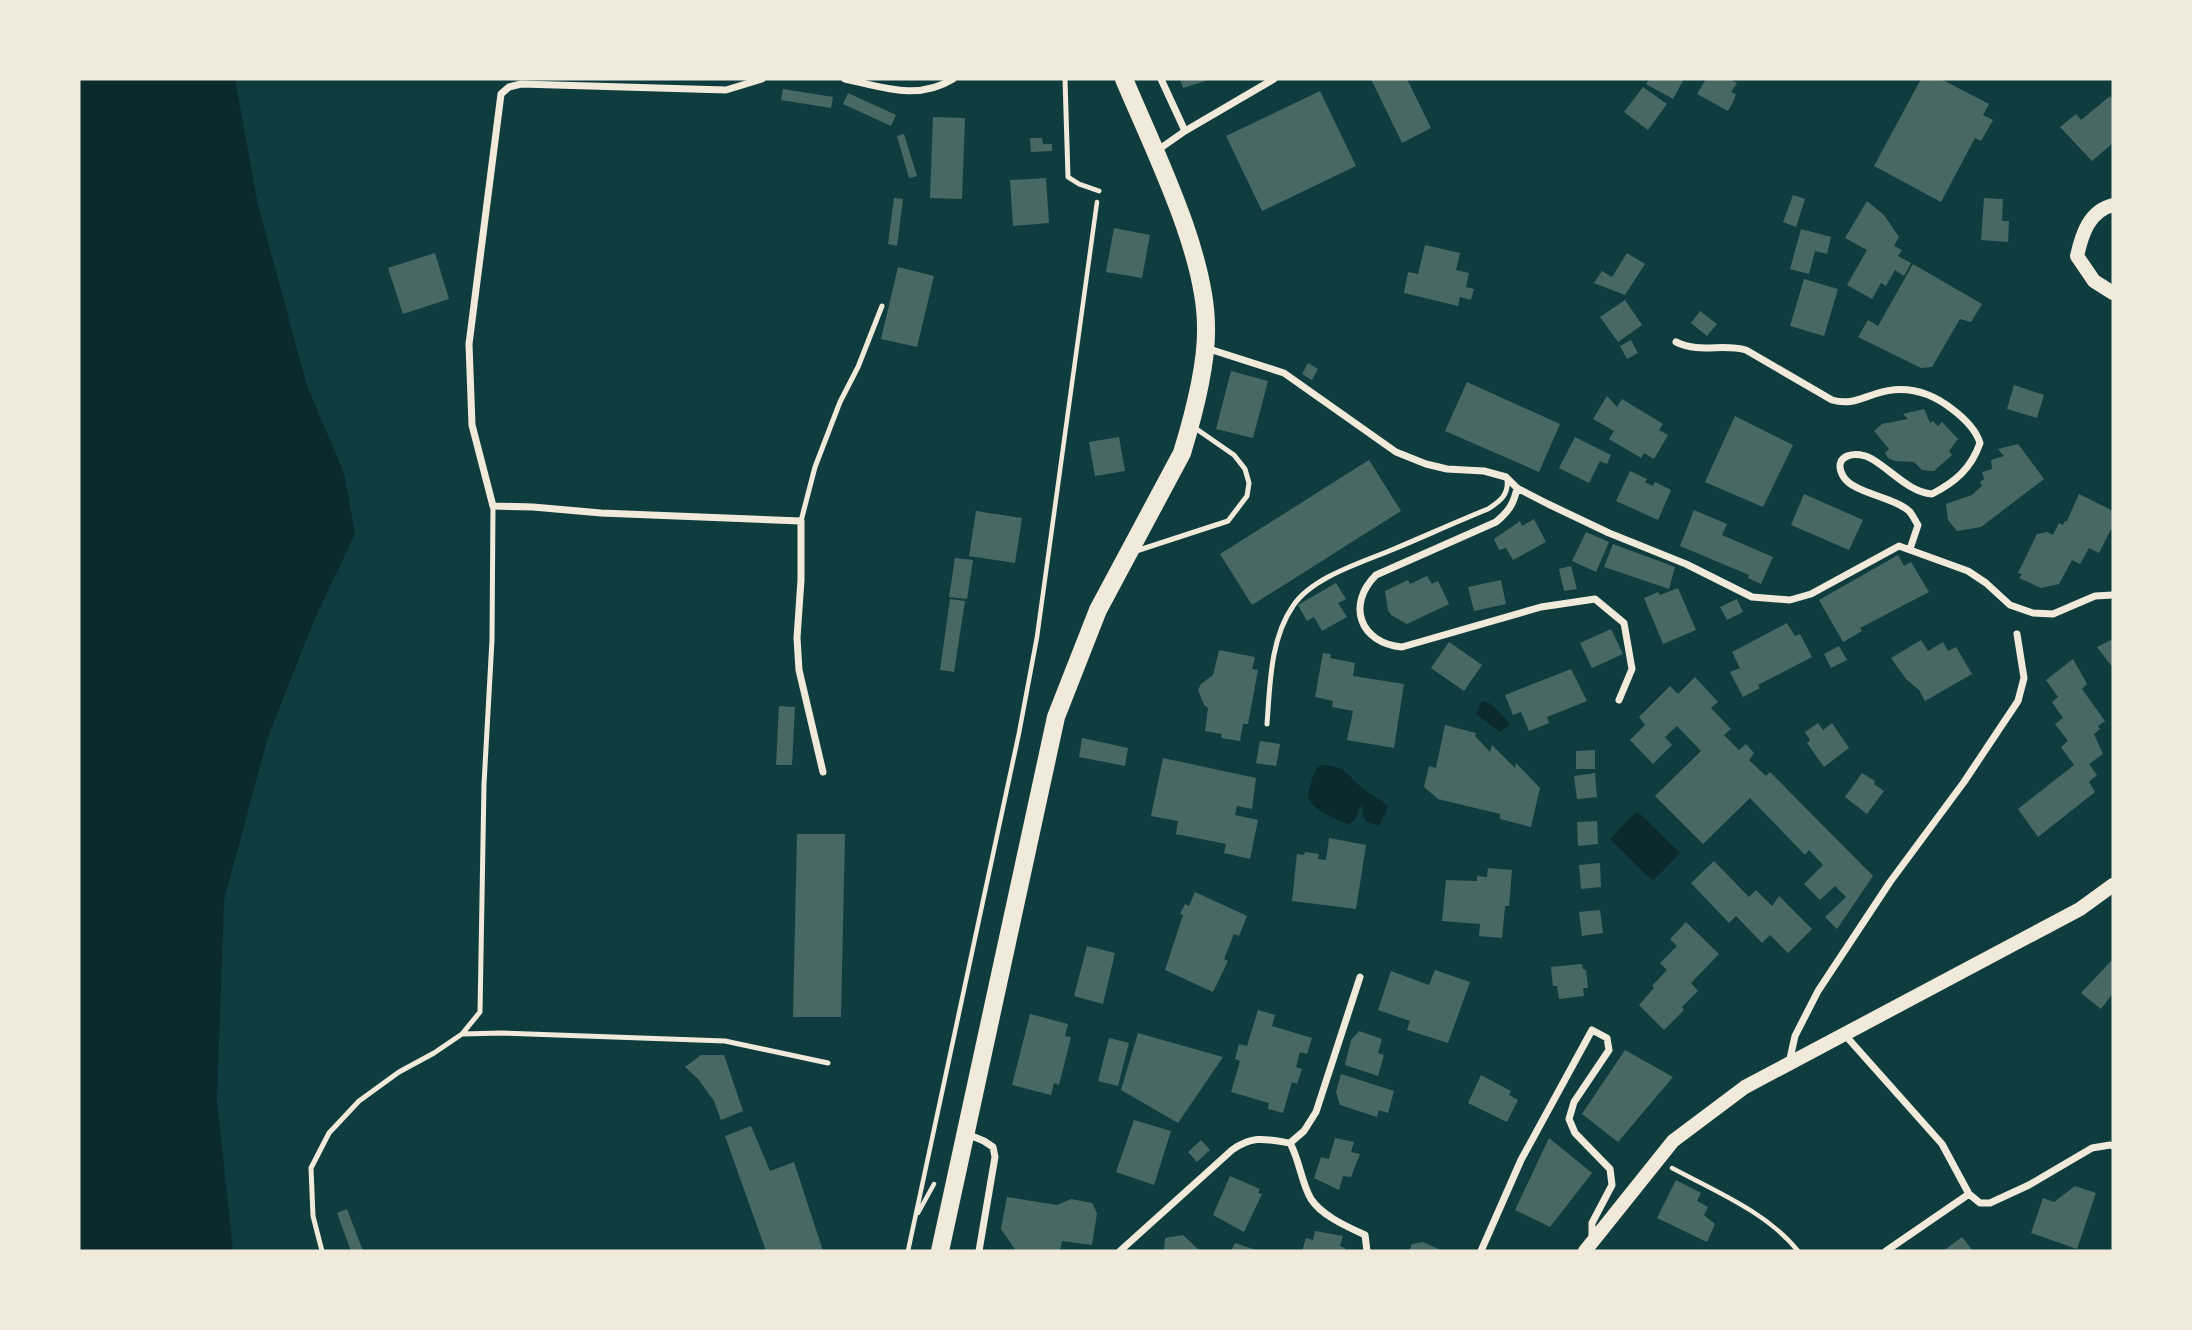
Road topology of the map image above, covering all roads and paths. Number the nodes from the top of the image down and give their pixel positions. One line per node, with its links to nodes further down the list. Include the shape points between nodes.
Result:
1 (762, 79): 19 (street, via 726,90 521,84 501,94 468,344 472,425)
2 (845, 79): 3 (street, via 919,92)
3 (953, 79)
4 (1065, 79): 10 (lane, via 1068,177)
5 (1124, 79): 9 (main road)
6 (1161, 79): 8 (street)
7 (1274, 79): 8 (street)
8 (1185, 131): 9 (street)
9 (1155, 152): 15 (main road, via 1201,281)
10 (1099, 191): 41 (path, via 1034,651)
11 (2113, 205): 12 (main road, via 2104,207 2083,228 2077,256 2094,281)
12 (2113, 293)
13 (882, 306): 20 (lane, via 839,402)
14 (1676, 342): 21 (street, via 1700,349 1746,350 1845,404 1879,392 1908,389 1940,399 1958,413 1980,443 1969,467 1932,494 1912,488 1864,454 1852,453 1841,464 1847,482 1908,510 1918,525)
15 (1205, 348): 16 (main road); 17 (street, via 1284,373 1396,452 1447,469)
16 (1191, 425): 22 (main road, via 1171,476); 22 (lane, via 1234,455 1245,469 1247,496 1228,521)
17 (1506, 477): 18 (street); 26 (lane, via 1506,494 1488,509 1327,578 1294,604 1277,645)
18 (1517, 488): 21 (street, via 1752,597 1768,600 1811,594 1899,546); 25 (street, via 1515,501 1496,522 1376,575 1361,596 1362,621 1377,641 1402,647 1541,607 1595,599 1624,623 1632,669)
19 (493, 506): 20 (street); 30 (lane, via 480,1012)
20 (801, 521): 27 (street, via 799,670)
21 (1910, 549): 23 (street, via 1968,571 2010,605 2033,613 2053,614 2095,596)
22 (1127, 554): 34 (main road, via 1098,610 1056,717)
23 (2113, 595)
24 (2017, 634): 33 (street, via 2024,678 2018,701 1818,991 1795,1036)
25 (1619, 700)
26 (1267, 724)
27 (822, 772)
28 (2113, 885): 31 (main road, via 2080,908)
29 (1360, 977): 35 (street, via 1316,1112)
30 (462, 1034): 32 (lane, via 726,1041); 40 (lane, via 359,1101 329,1133 311,1168 313,1216)
31 (1845, 1034): 33 (main road); 38 (street, via 1942,1144)
32 (828, 1063)
33 (1789, 1064): 37 (main road, via 1745,1087 1700,1119)
34 (967, 1134): 42 (main road); 43 (street, via 991,1146 995,1157)
35 (1290, 1143): 44 (street, via 1260,1138 1245,1141); 45 (street, via 1311,1198 1319,1209 1366,1235)
36 (2113, 1146): 38 (street, via 2092,1148 1990,1203)
37 (1656, 1160): 39 (main road); 47 (path, via 1741,1205 1787,1236)
38 (1969, 1194): 48 (street)
39 (1589, 1246): 46 (street, via 1592,1223 1612,1185 1610,1169 1575,1133 1569,1119 1574,1102 1609,1050 1607,1038 1592,1030 1521,1160)
40 (322, 1251)
41 (908, 1251)
42 (940, 1251)
43 (979, 1251)
44 (1120, 1251)
45 (1367, 1251)
46 (1481, 1251)
47 (1798, 1251)
48 (1886, 1251)

